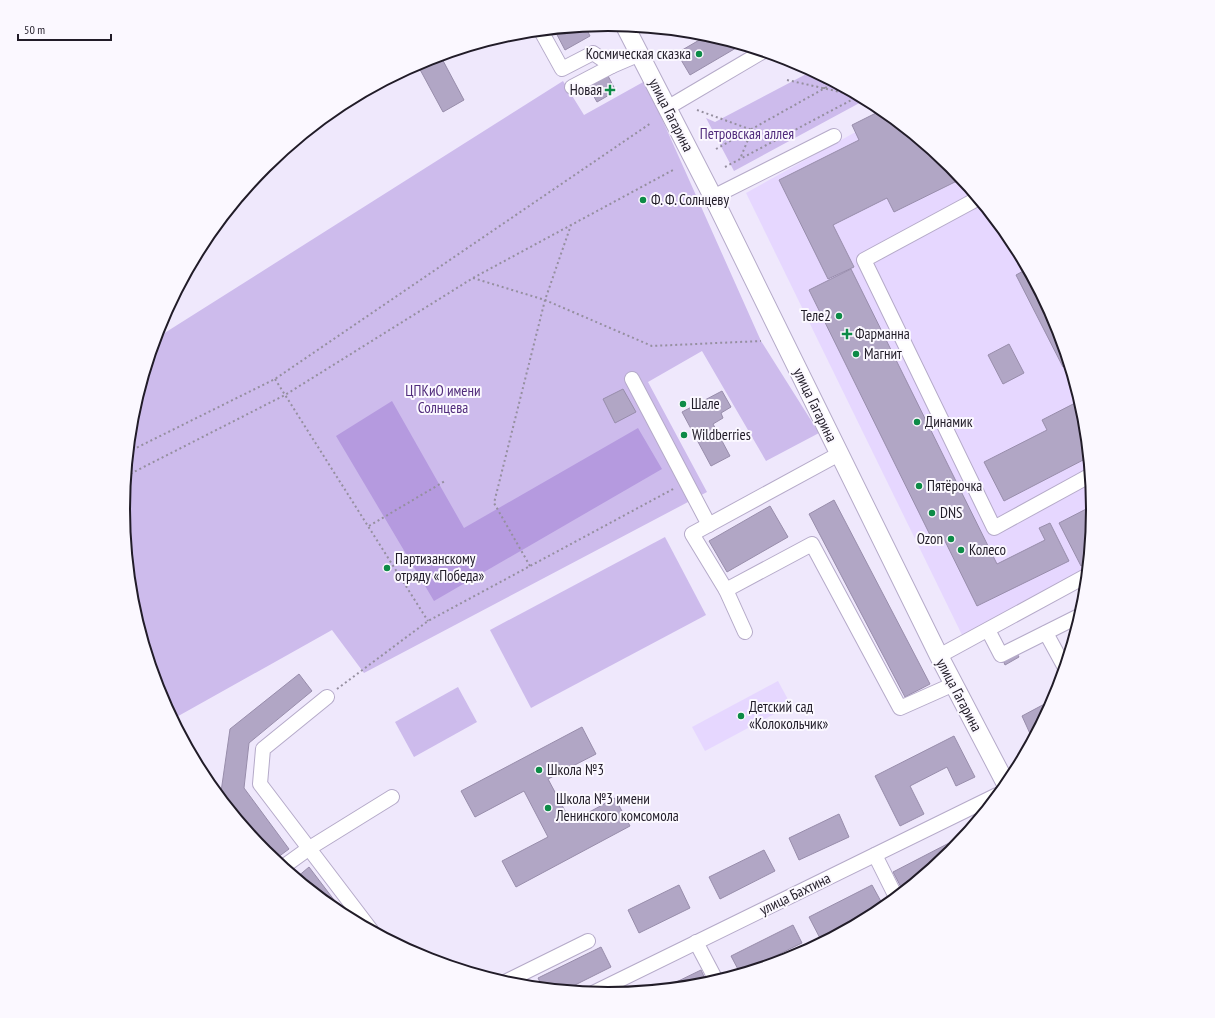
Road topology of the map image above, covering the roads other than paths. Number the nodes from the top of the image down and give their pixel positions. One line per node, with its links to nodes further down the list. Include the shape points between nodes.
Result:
1 (628, 32): 3 (main road, улица Гагарина)
2 (543, 35): 5 (street, via 562,69 593,52)
3 (640, 54): 5 (street); 7 (main road, улица Гагарина)
4 (757, 55): 7 (street)
5 (612, 66): 6 (street)
6 (572, 87)
7 (667, 108): 9 (main road, улица Гагарина)
8 (834, 136): 9 (street)
9 (713, 197): 12 (main road, улица Гагарина)
10 (973, 201): 13 (street, via 864,260 994,528)
11 (632, 379): 14 (street)
12 (839, 454): 14 (street); 21 (main road, улица Гагарина)
13 (1084, 479)
14 (709, 525): 16 (street, via 692,534)
15 (1080, 580): 18 (street)
16 (726, 590): 19 (street); 23 (street, via 812,544 900,708)
17 (1072, 619): 20 (street)
18 (988, 630): 20 (street, via 1001,655); 21 (street)
19 (745, 632)
20 (1046, 632): 22 (street)
21 (939, 656): 23 (main road, улица Гагарина)
22 (1061, 660)
23 (954, 684): 25 (main road, улица Гагарина)
24 (327, 697): 28 (street, via 263,749 260,784)
25 (1003, 778)
26 (392, 798): 28 (street)
27 (986, 801): 29 (street, улица Бахтина)
28 (308, 849): 30 (street); 32 (street)
29 (875, 855): 31 (street); 34 (street, улица Бахтина)
30 (288, 864)
31 (893, 891)
32 (363, 920)
33 (588, 940): 36 (street)
34 (696, 942): 35 (street); 37 (street, улица Бахтина)
35 (713, 975)
36 (513, 978)
37 (605, 987)

